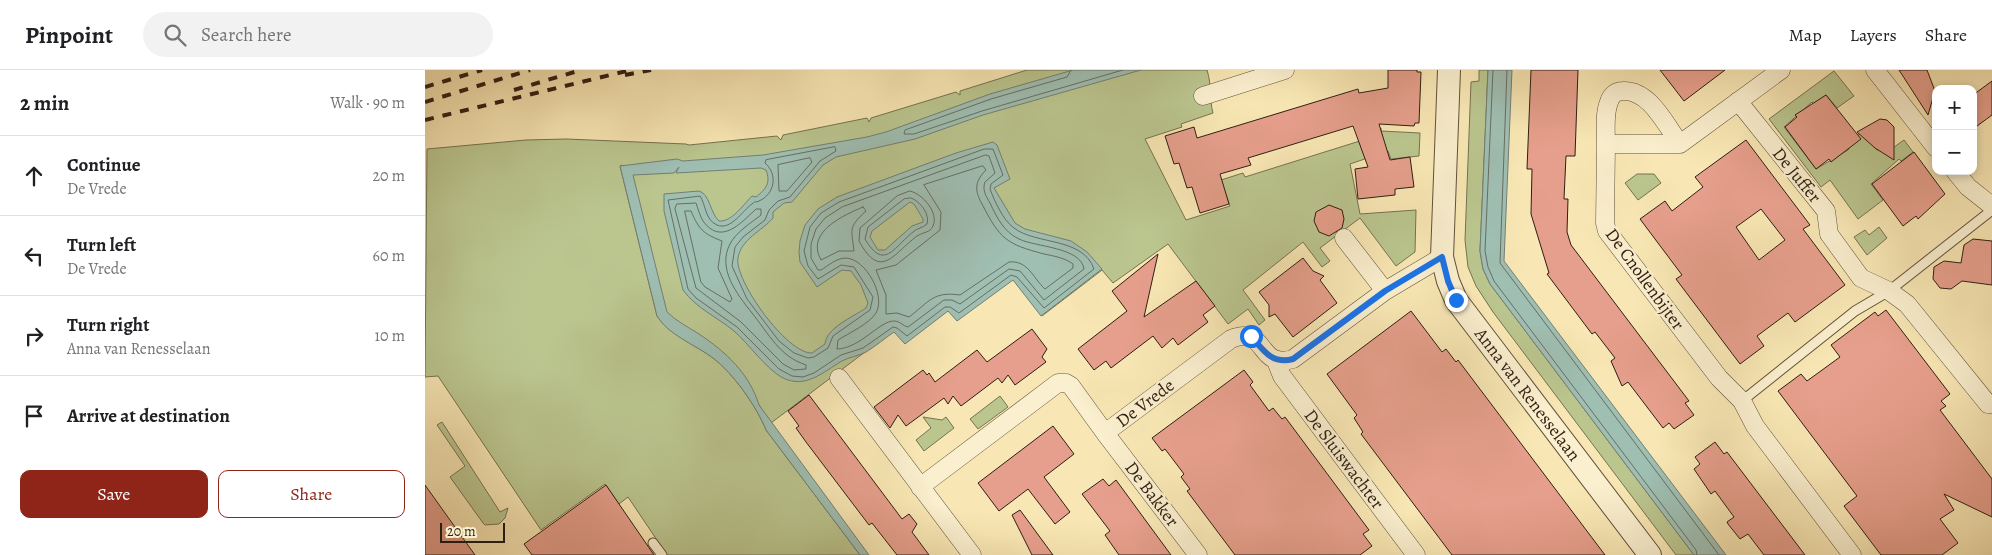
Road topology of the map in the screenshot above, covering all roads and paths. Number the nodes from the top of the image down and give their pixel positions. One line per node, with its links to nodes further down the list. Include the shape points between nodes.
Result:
1 (1285, 70): 5 (street)
2 (1449, 70): 14 (street, Anna van Renesselaan)
3 (1781, 70): 6 (street)
4 (1875, 70): 7 (street)
5 (1203, 96)
6 (1738, 101): 9 (street); 16 (street, De Juffer, via 1826,211 1829,234 1861,278)
7 (1932, 143)
8 (1606, 144): 9 (street); 9 (street, De Cnollenbijter, via 1610,97 1618,91 1633,91 1647,99); 19 (street, De Cnollenbijter, via 1607,231 1719,378)
9 (1680, 144)
10 (1958, 175): 11 (street)
11 (1992, 206)
12 (1992, 210): 16 (lane)
13 (1343, 238): 15 (street)
14 (1442, 257): 15 (street); 28 (street, Anna van Renesselaan, via 1456,300)
15 (1385, 291): 17 (street, via 1293,359)
16 (1889, 291): 19 (lane, via 1855,311); 20 (street, De Juffer, via 1907,304 1988,404)
17 (1277, 361): 21 (street, De Vrede, via 1267,355 1251,336 1243,334 1231,339); 27 (street, De Sluiswachter, via 1282,376)
18 (839, 378): 22 (street)
19 (1742, 401): 29 (street, De Cnollenbijter, via 1755,426)
20 (1992, 404)
21 (1105, 433): 22 (street, De Vrede, via 1071,386 1057,383); 26 (street, De Bakker)
22 (920, 488): 25 (street)
23 (653, 543): 24 (lane)
24 (662, 555)
25 (972, 555)
26 (1198, 555)
27 (1416, 555)
28 (1650, 555)
29 (1852, 555)

